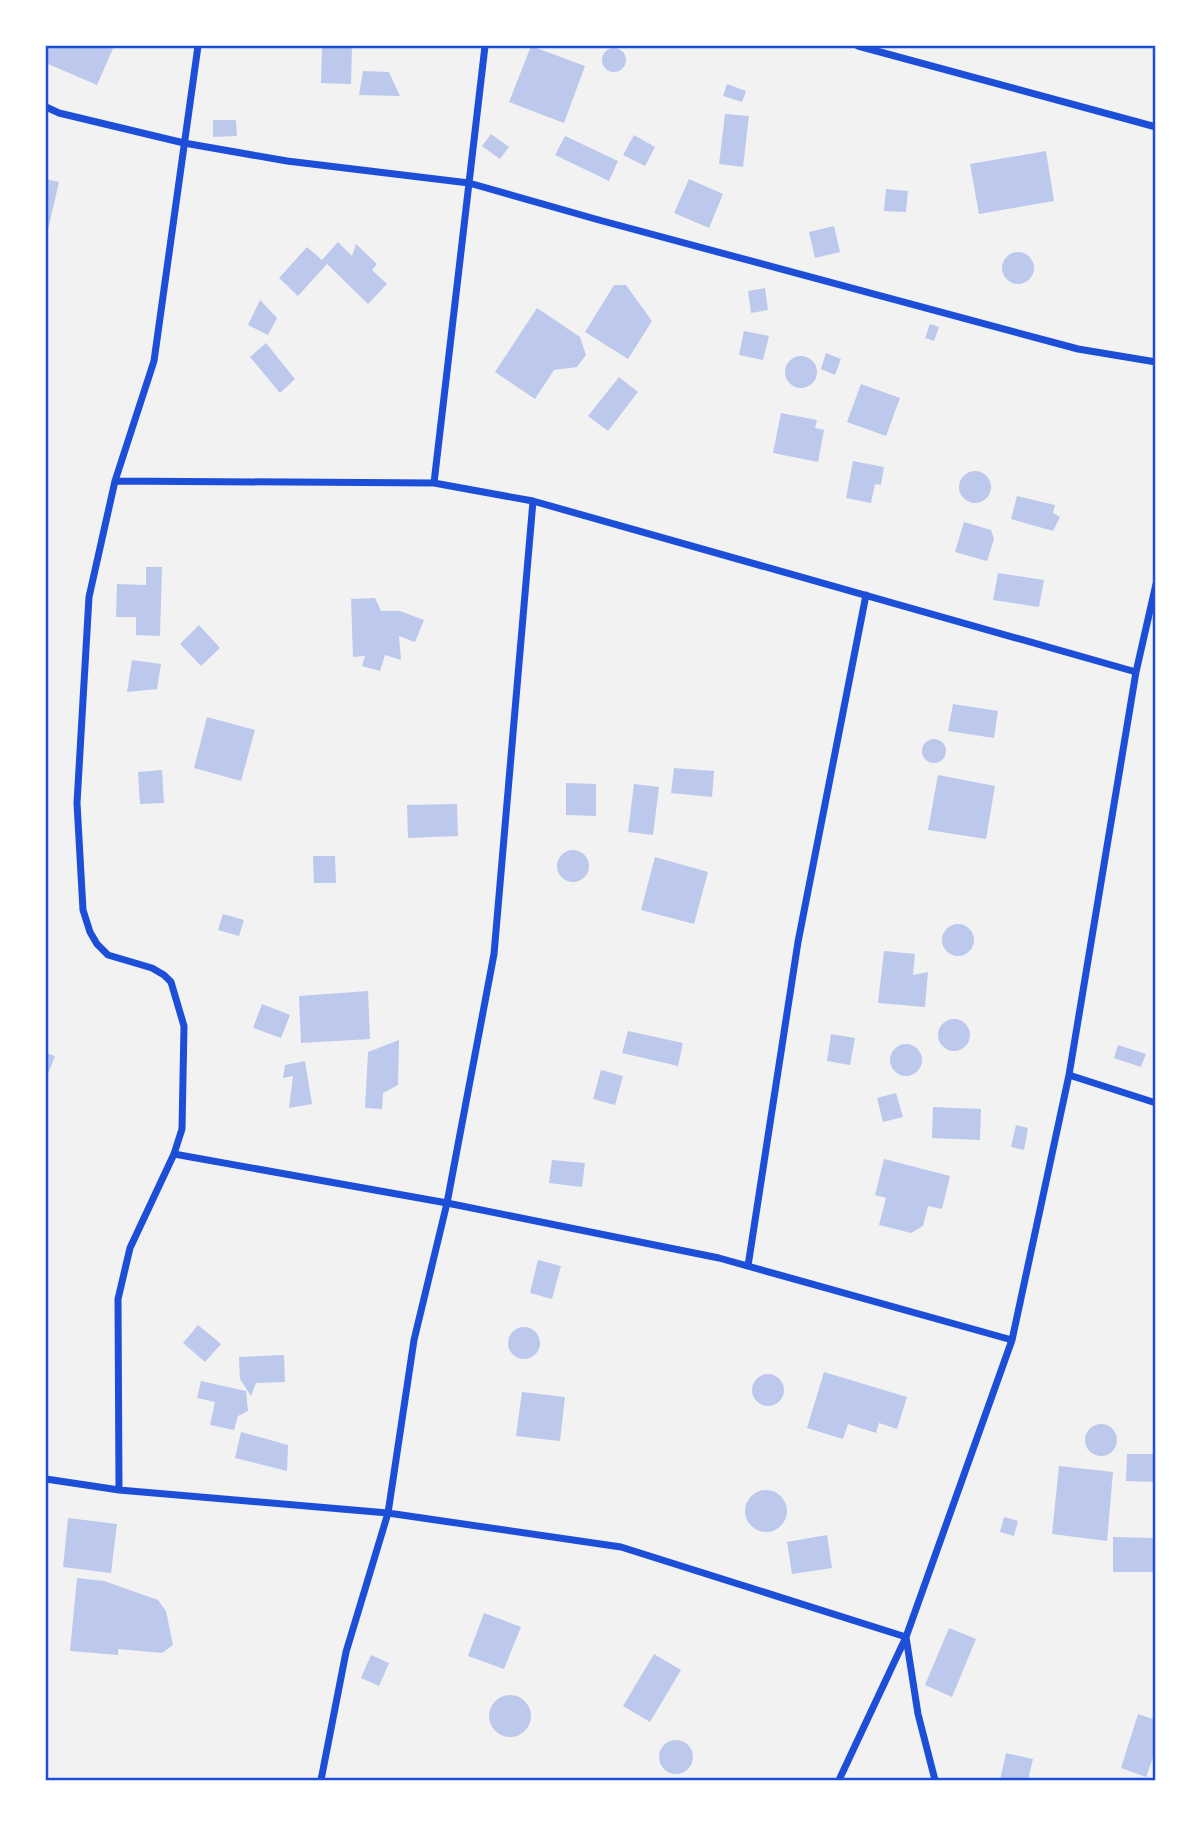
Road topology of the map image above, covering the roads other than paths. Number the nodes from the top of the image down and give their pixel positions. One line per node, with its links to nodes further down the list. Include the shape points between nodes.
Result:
1 (198, 46): 6 (street)
2 (485, 46): 7 (street)
3 (858, 46): 5 (street)
4 (46, 107): 6 (street)
5 (1156, 128)
6 (184, 143): 7 (street, via 287,161); 9 (street, via 154,361)
7 (469, 183): 8 (street, via 1078,349); 10 (street)
8 (1156, 362)
9 (115, 481): 10 (street); 17 (street, via 89,597 77,803 83,910 90,932 108,955 152,968 172,982 184,1026 182,1129)
10 (434, 483): 11 (street)
11 (533, 500): 13 (street); 18 (street, via 494,954)
12 (1156, 584): 14 (street)
13 (866, 595): 14 (street); 19 (street, via 798,942)
14 (1136, 672): 15 (street)
15 (1069, 1075): 16 (street); 20 (street)
16 (1156, 1103)
17 (174, 1154): 18 (street); 22 (street, via 130,1248 118,1299)
18 (447, 1202): 19 (street); 23 (street, via 414,1340)
19 (748, 1266): 20 (street)
20 (1012, 1340): 24 (street)
21 (46, 1479): 22 (street)
22 (120, 1490): 23 (street)
23 (388, 1513): 24 (street, via 621,1547); 25 (street, via 346,1652)
24 (906, 1637): 26 (street); 27 (street, via 918,1714)
25 (321, 1780)
26 (839, 1780)
27 (935, 1780)

